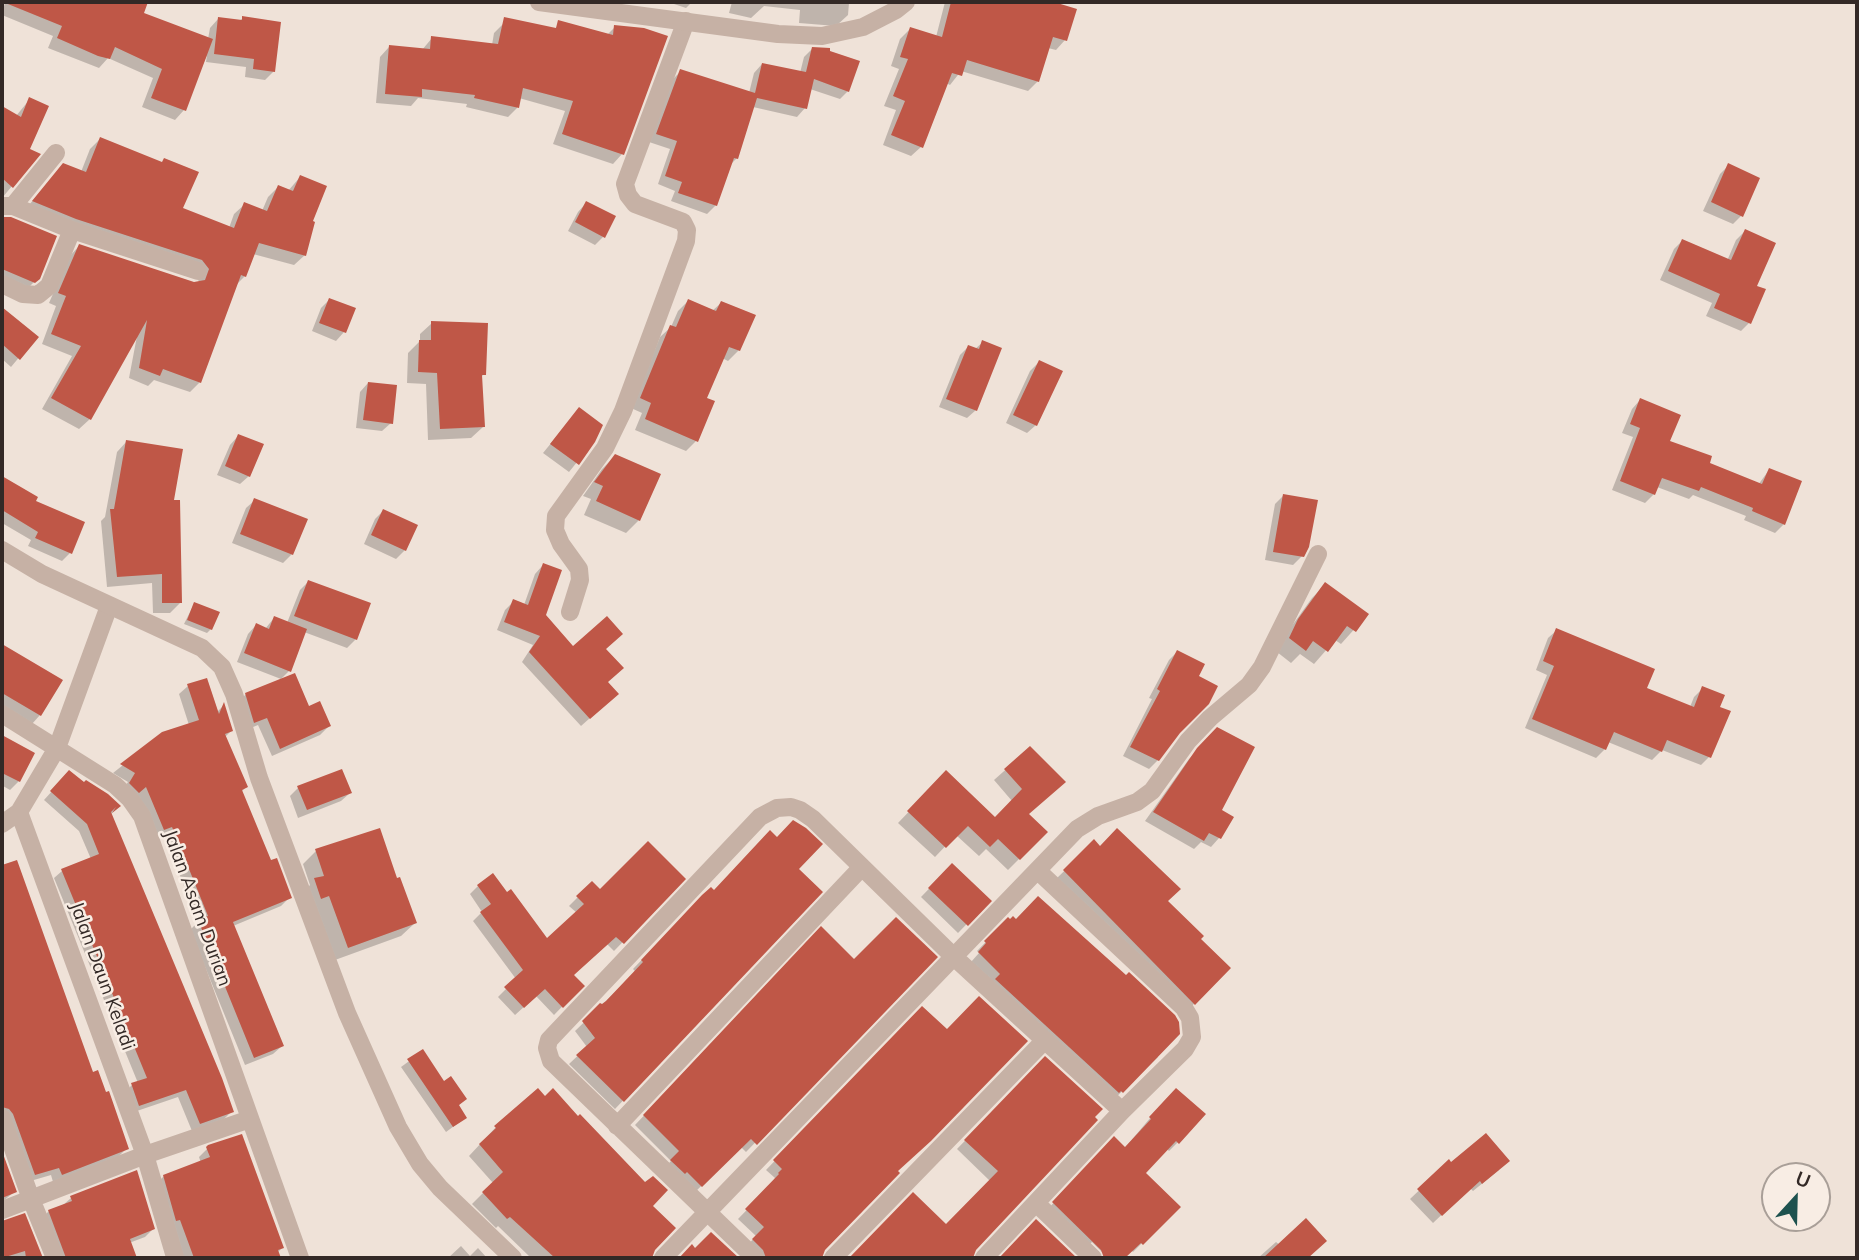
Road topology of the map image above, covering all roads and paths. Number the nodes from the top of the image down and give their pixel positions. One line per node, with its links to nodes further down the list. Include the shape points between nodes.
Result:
1 (539, 2): 3 (street)
2 (906, 2): 3 (street, via 863,27 822,36)
3 (686, 21): 12 (street, via 625,184 635,204 683,222 685,241 605,448 556,516 561,544 579,569)
4 (56, 153): 5 (street)
5 (7, 206): 6 (street)
6 (72, 230): 7 (street); 8 (street, via 48,286 37,295)
7 (198, 271)
8 (2, 284)
9 (2, 550): 11 (street)
10 (1318, 554): 18 (street, via 1273,649 1249,685 1188,741 1152,791 1077,829)
11 (109, 606): 14 (street); 33 (street, via 202,648 222,667 347,1013 392,1115 420,1164 440,1188)
12 (570, 612)
13 (2, 714): 14 (street, Jalan Asam Durian)
14 (57, 748): 15 (street); 23 (street, Jalan Asam Durian, via 115,785 142,816)
15 (19, 812): 16 (street); 25 (street, Jalan Daun Keladi)
16 (2, 824)
17 (862, 867): 19 (street); 24 (street); 24 (street, via 800,810 777,808 760,817 549,1040 551,1061)
18 (1038, 871): 19 (street); 21 (street, via 1190,1018 1192,1037 1185,1049)
19 (954, 957): 20 (street); 29 (street)
20 (1045, 1040): 21 (street); 36 (street)
21 (1122, 1111): 27 (street)
22 (2, 1118): 26 (street)
23 (250, 1119): 25 (street); 32 (street, Jalan Asam Durian)
24 (617, 1126): 29 (street)
25 (145, 1155): 26 (street); 30 (street, Jalan Daun Keladi)
26 (30, 1199): 28 (street); 31 (street)
27 (1036, 1203): 37 (street); 38 (street)
28 (2, 1210)
29 (708, 1214): 34 (street); 35 (street)
30 (175, 1257)
31 (55, 1258)
32 (300, 1258)
33 (513, 1258)
34 (663, 1258)
35 (755, 1258)
36 (833, 1258)
37 (984, 1258)
38 (1093, 1258)

